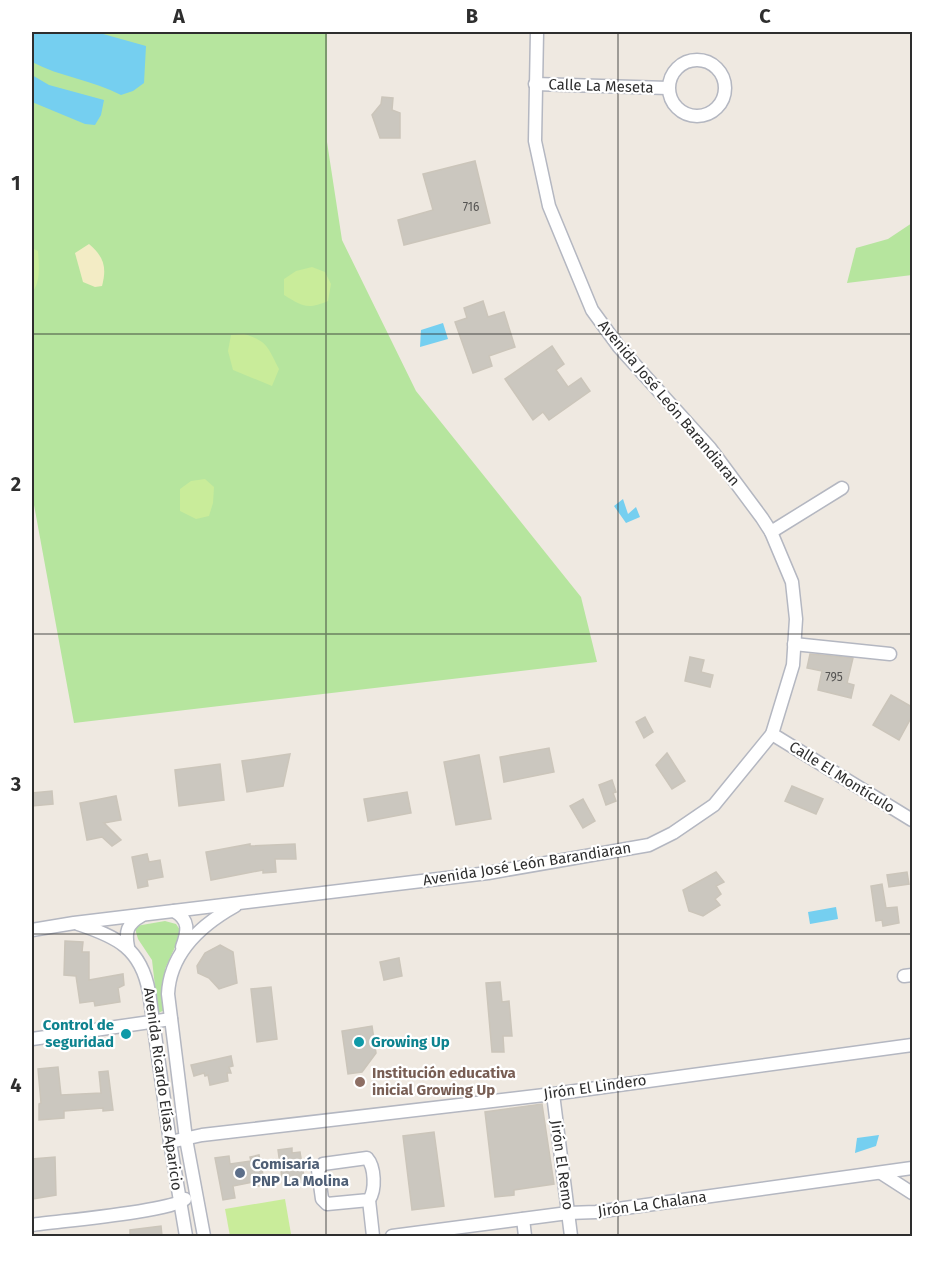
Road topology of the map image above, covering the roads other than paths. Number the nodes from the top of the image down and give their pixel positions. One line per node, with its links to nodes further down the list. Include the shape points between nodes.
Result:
1 (537, 32): 2 (street, Avenida José León Barandiaran)
2 (535, 84): 3 (street, Calle La Meseta); 5 (street, Avenida José León Barandiaran, via 535,141 549,206 592,310 619,347 710,448)
3 (668, 88): 3 (street, Calle La Meseta, via 669,97 680,111 697,116 714,111 725,87 723,77 710,63 692,60 675,69)
4 (842, 488): 5 (street)
5 (771, 532): 6 (street, Avenida José León Barandiaran, via 792,582)
6 (795, 644): 7 (street); 8 (street, Avenida José León Barandiaran, via 793,665)
7 (890, 654)
8 (772, 734): 9 (street, Calle El Montículo); 10 (street, Avenida José León Barandiaran, via 714,805 649,845 488,873)
9 (912, 820)
10 (241, 902): 11 (street, Avenida José León Barandiaran); 16 (street, Avenida Ricardo Elías Aparicio, via 207,924)
11 (174, 911): 12 (street, Avenida José León Barandiaran); 16 (street, Avenida Ricardo Elías Aparicio, via 186,920 188,927)
12 (142, 915): 13 (street, Avenida José León Barandiaran); 15 (street, via 126,932)
13 (74, 923): 14 (street, Avenida José León Barandiaran); 15 (street, Avenida Ricardo Elías Aparicio)
14 (32, 930)
15 (128, 948): 18 (street, Avenida Ricardo Elías Aparicio, via 144,970)
16 (181, 951): 17 (street, Avenida Ricardo Elías Aparicio, via 168,982)
17 (171, 1019): 18 (street); 22 (street, Avenida Ricardo Elías Aparicio)
18 (153, 1021): 19 (street); 23 (street, Avenida Ricardo Elías Aparicio)
19 (32, 1038)
20 (912, 1045): 21 (street, Jirón El Lindero)
21 (553, 1094): 22 (street, Jirón El Lindero); 30 (street, Jirón El Remo)
22 (186, 1139): 23 (street, Jirón El Lindero); 26 (street, Avenida Ricardo Elías Aparicio)
23 (170, 1142): 29 (street, Avenida Ricardo Elías Aparicio)
24 (912, 1168): 25 (street, Jirón La Chalana)
25 (880, 1173): 27 (street); 30 (street, Jirón La Chalana)
26 (194, 1186): 29 (street); 33 (street, Avenida Ricardo Elías Aparicio)
27 (912, 1193)
28 (369, 1200): 28 (street, via 374,1193 367,1158 323,1164 318,1170 322,1199 327,1204); 36 (street)
29 (179, 1204): 32 (street); 34 (street, Avenida Ricardo Elías Aparicio)
30 (568, 1213): 31 (street, Jirón La Chalana); 39 (street, Jirón El Remo)
31 (523, 1219): 35 (street, Jirón La Chalana); 38 (street)
32 (32, 1225)
33 (203, 1234): 34 (street, via 198,1227 191,1226)
34 (185, 1235)
35 (415, 1235): 37 (street, Jirón La Chalana)
36 (373, 1236)
37 (392, 1236)
38 (525, 1236)
39 (571, 1236)

